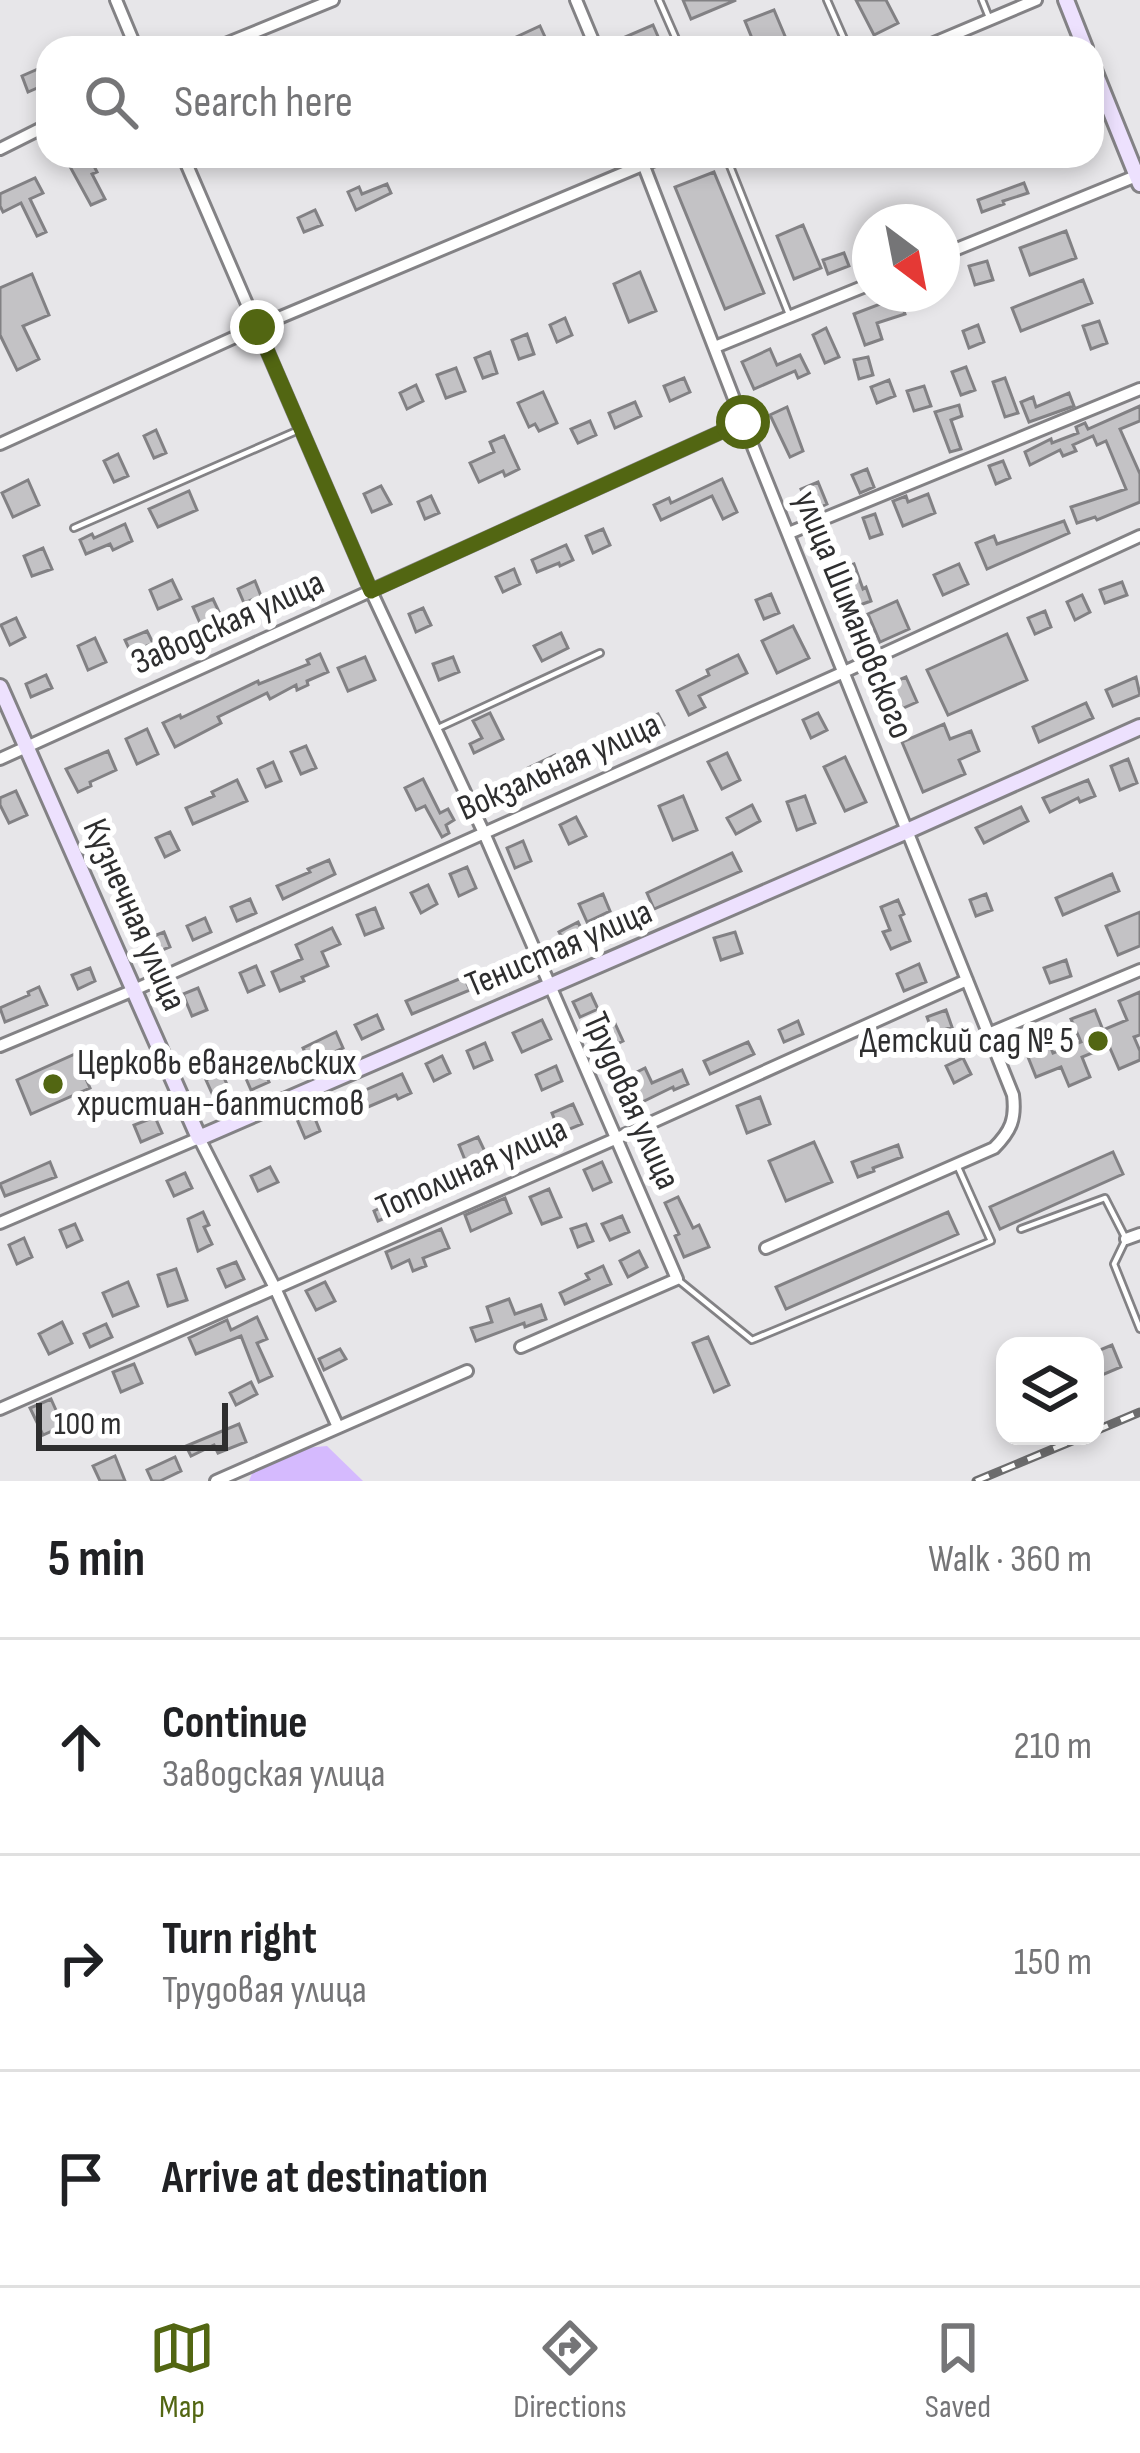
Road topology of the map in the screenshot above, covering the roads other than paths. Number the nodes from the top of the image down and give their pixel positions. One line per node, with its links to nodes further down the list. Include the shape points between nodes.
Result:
1 (116, 0): 10 (street)
2 (333, 0): 11 (street)
3 (576, 0): 12 (street)
4 (659, 0): 13 (lane)
5 (827, 0): 14 (lane)
6 (982, 0): 9 (lane)
7 (1036, 0): 9 (street)
8 (1066, 0): 16 (street)
9 (990, 20): 15 (street)
10 (131, 36)
11 (245, 36)
12 (591, 36)
13 (675, 36)
14 (843, 36)
15 (951, 36)
16 (1080, 36)
17 (1104, 95): 24 (street)
18 (36, 131): 19 (street)
19 (0, 149)
20 (188, 168): 28 (street, Трудовая улица)
21 (624, 168): 28 (street)
22 (645, 168): 29 (street, улица Шимановского)
23 (731, 168): 27 (lane)
24 (1138, 180): 25 (street)
25 (960, 248)
26 (852, 291): 27 (street)
27 (789, 316): 29 (street)
28 (257, 327): 32 (street, Трудовая улица); 33 (street)
29 (715, 346): 31 (street, улица Шимановского)
30 (1140, 389): 35 (street)
31 (743, 422): 35 (street, улица Шимановского); 37 (street, Заводская улица)
32 (301, 429): 34 (lane); 37 (street, Трудовая улица)
33 (0, 444)
34 (74, 527)
35 (789, 533): 39 (street, улица Шимановского)
36 (1140, 536): 39 (street, Вокзальная улица)
37 (371, 591): 42 (street, Трудовая улица); 43 (street, Заводская улица)
38 (600, 653): 42 (lane)
39 (844, 672): 45 (street, улица Шимановского); 46 (street, Вокзальная улица)
40 (0, 687): 43 (street, Кузнечная улица)
41 (1140, 727): 45 (street, Тенистая улица)
42 (436, 729): 46 (street, Трудовая улица)
43 (28, 747): 44 (street, Заводская улица); 50 (street, Кузнечная улица)
44 (0, 759)
45 (908, 831): 48 (street, улица Шимановского); 49 (street, Тенистая улица)
46 (484, 833): 49 (street, Трудовая улица); 50 (street, Вокзальная улица)
47 (1140, 970): 51 (street)
48 (967, 980): 51 (street, улица Шимановского); 54 (street, Тополиная улица)
49 (548, 986): 53 (street, Тенистая улица); 54 (street, Трудовая улица)
50 (134, 990): 52 (street, Вокзальная улица); 53 (street, Кузнечная улица)
51 (988, 1034): 55 (street, улица Шимановского, via 1016,1115 994,1148)
52 (0, 1046)
53 (199, 1138): 56 (street, Тенистая улица); 62 (street, Кузнечная улица)
54 (616, 1139): 61 (street, Трудовая улица); 62 (street, Тополиная улица)
55 (957, 1165): 60 (street); 61 (lane, via 991,1241 752,1340)
56 (0, 1223)
57 (1021, 1229): 59 (lane, via 1105,1198)
58 (1140, 1234): 59 (street)
59 (1126, 1239): 63 (lane, via 1114,1264)
60 (766, 1248)
61 (677, 1279): 64 (street)
62 (275, 1288): 66 (street, Тополиная улица); 67 (street, Кузнечная улица)
63 (1140, 1329)
64 (521, 1347)
65 (467, 1371): 67 (street)
66 (0, 1409)
67 (338, 1427): 68 (street)
68 (216, 1481)

